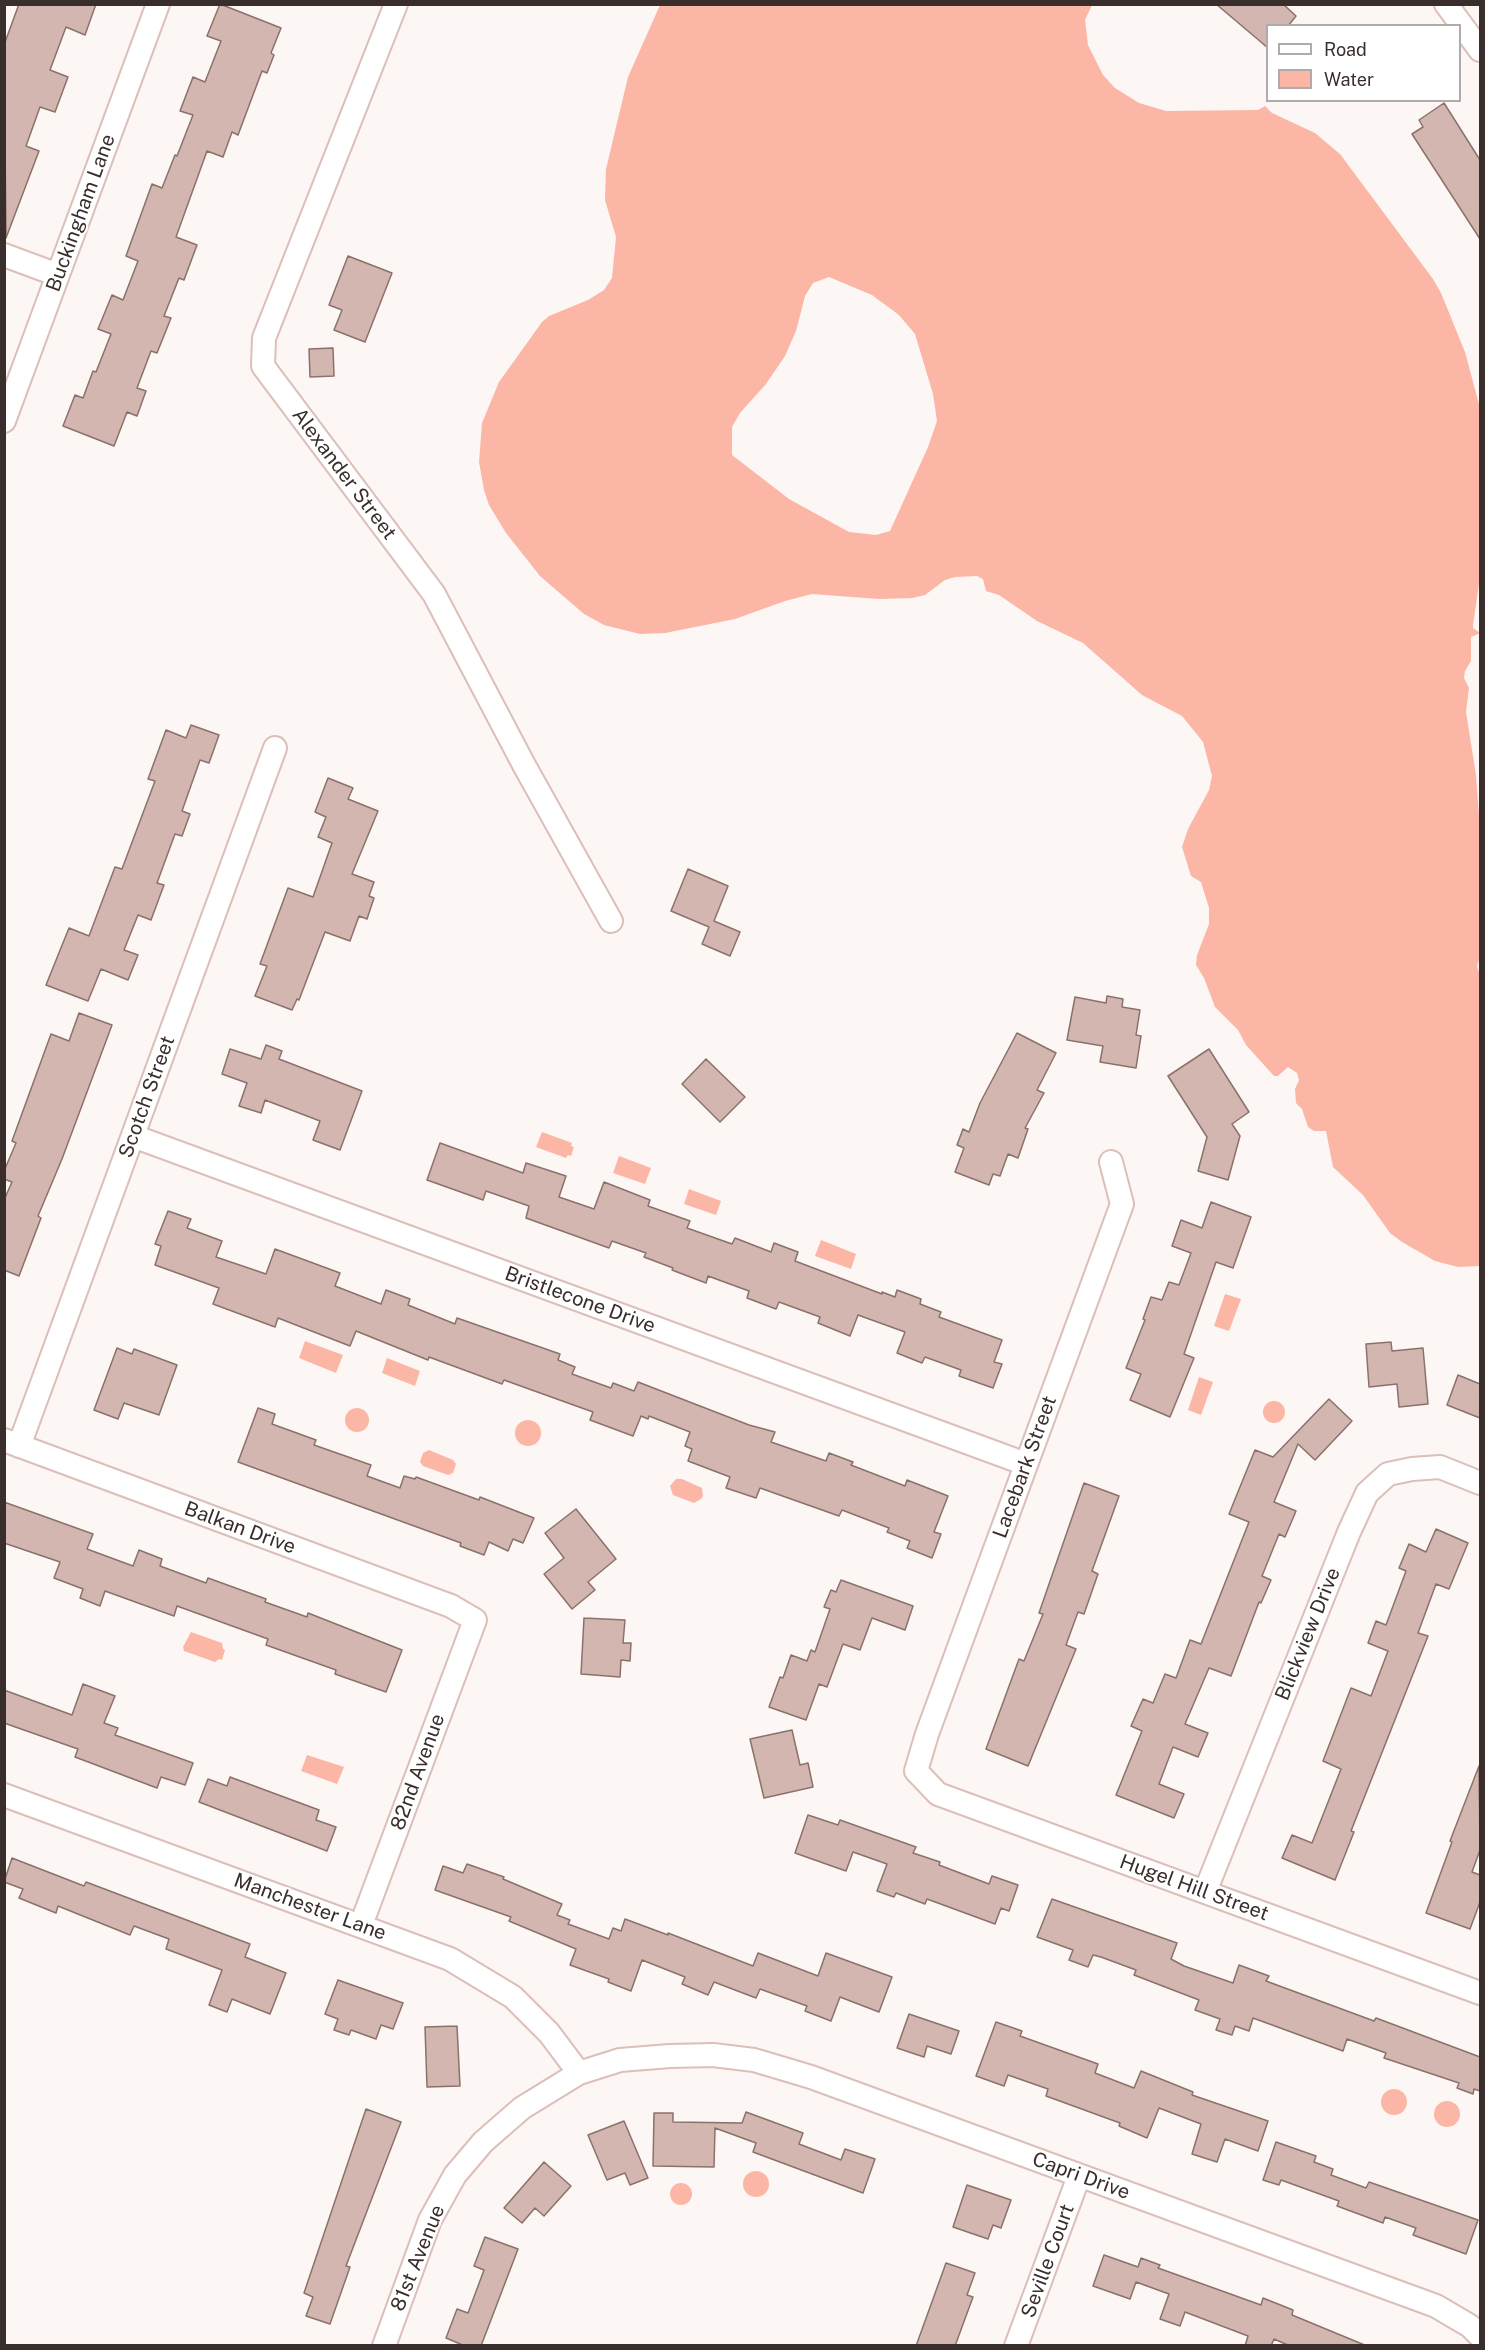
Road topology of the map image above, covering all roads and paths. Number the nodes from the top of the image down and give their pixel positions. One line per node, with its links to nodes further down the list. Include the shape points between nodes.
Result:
1 (158, 4): 8 (street, Buckingham Lane)
2 (396, 4): 11 (street, Alexander Street, via 264,338 263,366 434,594)
3 (1446, 4): 5 (street)
4 (1461, 24): 6 (street)
5 (1461, 24)
6 (1480, 50)
7 (4, 255): 8 (street)
8 (58, 276): 9 (street, Buckingham Lane)
9 (4, 422)
10 (275, 748): 12 (street, Scotch Street)
11 (611, 921)
12 (133, 1136): 14 (street, Scotch Street); 15 (street, Bristlecone Drive)
13 (1111, 1162): 15 (street, Lacebark Street, via 1122,1204)
14 (12, 1443): 17 (street, Balkan Drive, via 451,1606)
15 (1026, 1464): 18 (street, Lacebark Street)
16 (1480, 1483): 20 (street, Blickview Drive, via 1440,1467 1412,1469 1388,1474 1367,1493)
17 (475, 1620): 21 (street, 82nd Avenue)
18 (916, 1771): 20 (street, Hugel Hill Street, via 938,1794)
19 (4, 1795): 21 (street, Manchester Lane)
20 (1206, 1892): 22 (street, Hugel Hill Street)
21 (361, 1925): 24 (street, Manchester Lane, via 450,1959 513,1996 549,2033)
22 (1480, 1993)
23 (670, 2056): 24 (street, 81st Avenue, via 620,2060); 25 (street, Capri Drive, via 713,2055 754,2060 811,2077)
24 (579, 2073): 27 (street, 81st Avenue, via 522,2108 483,2142 455,2175 430,2220)
25 (1079, 2176): 26 (street, Capri Drive, via 1436,2306); 28 (street, Seville Court)
26 (1480, 2336)
27 (384, 2346)
28 (1016, 2346)

